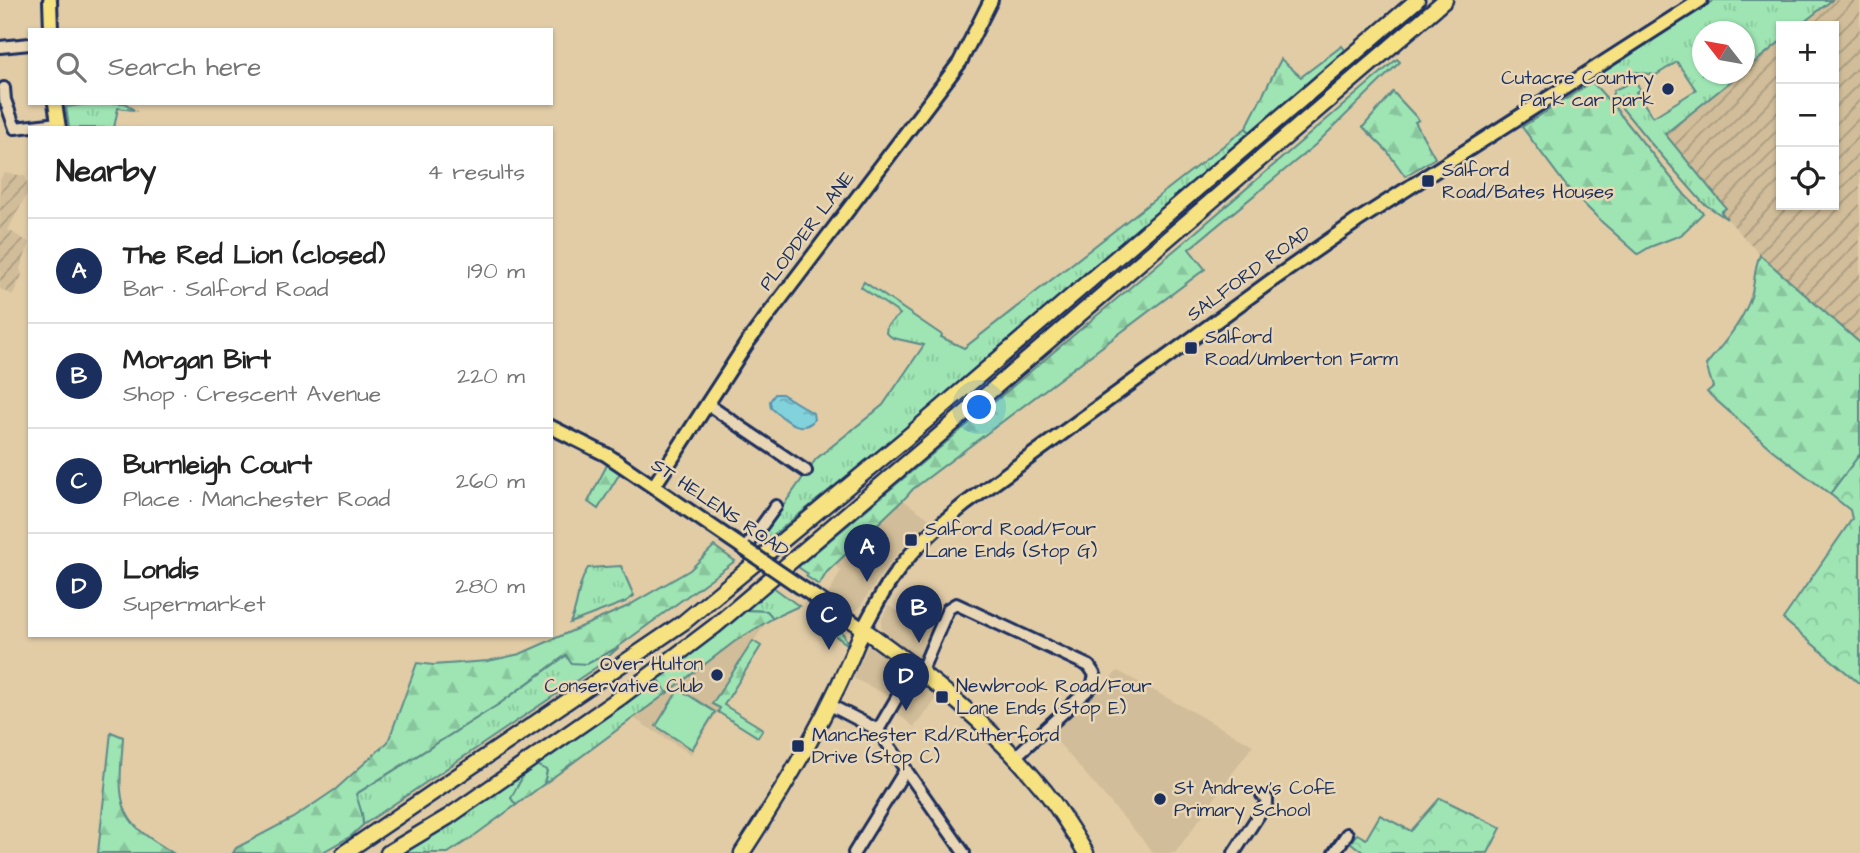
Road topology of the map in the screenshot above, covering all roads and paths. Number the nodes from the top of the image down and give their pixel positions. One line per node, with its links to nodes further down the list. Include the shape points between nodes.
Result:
1 (50, 0): 6 (main road)
2 (991, 0): 13 (main road, PLODDER LANE, via 960,62 747,343)
3 (1417, 0): 27 (highway, via 904,440 684,622)
4 (1445, 0): 28 (highway, via 715,626 621,697)
5 (1701, 0): 19 (main road, SALFORD ROAD, via 1357,221 964,505 903,563)
6 (51, 28)
7 (28, 44): 8 (street)
8 (0, 47)
9 (4, 88): 12 (street, via 15,128)
10 (55, 105): 11 (main road)
11 (59, 125)
12 (28, 127)
13 (707, 404): 15 (street); 16 (main road, PLODDER LANE)
14 (553, 428): 16 (main road, ST HELENS ROAD)
15 (806, 471)
16 (654, 486): 18 (main road, ST HELENS ROAD)
17 (776, 506): 18 (street)
18 (745, 545): 19 (main road, ST HELENS ROAD, bridge)
19 (863, 629): 20 (highway); 21 (highway)
20 (919, 670): 22 (street); 23 (highway); 23 (street, via 948,609 956,604 1089,666 1095,675 1092,686)
21 (830, 705): 22 (street); 29 (highway)
22 (878, 730): 24 (street)
23 (1015, 757): 32 (highway, via 1056,806)
24 (906, 769): 30 (street); 31 (street)
25 (1262, 795): 33 (street, via 1267,802)
26 (1348, 834): 34 (street)
27 (344, 853)
28 (388, 853)
29 (742, 853)
30 (854, 853)
31 (964, 853)
32 (1086, 853)
33 (1234, 853)
34 (1334, 853)

